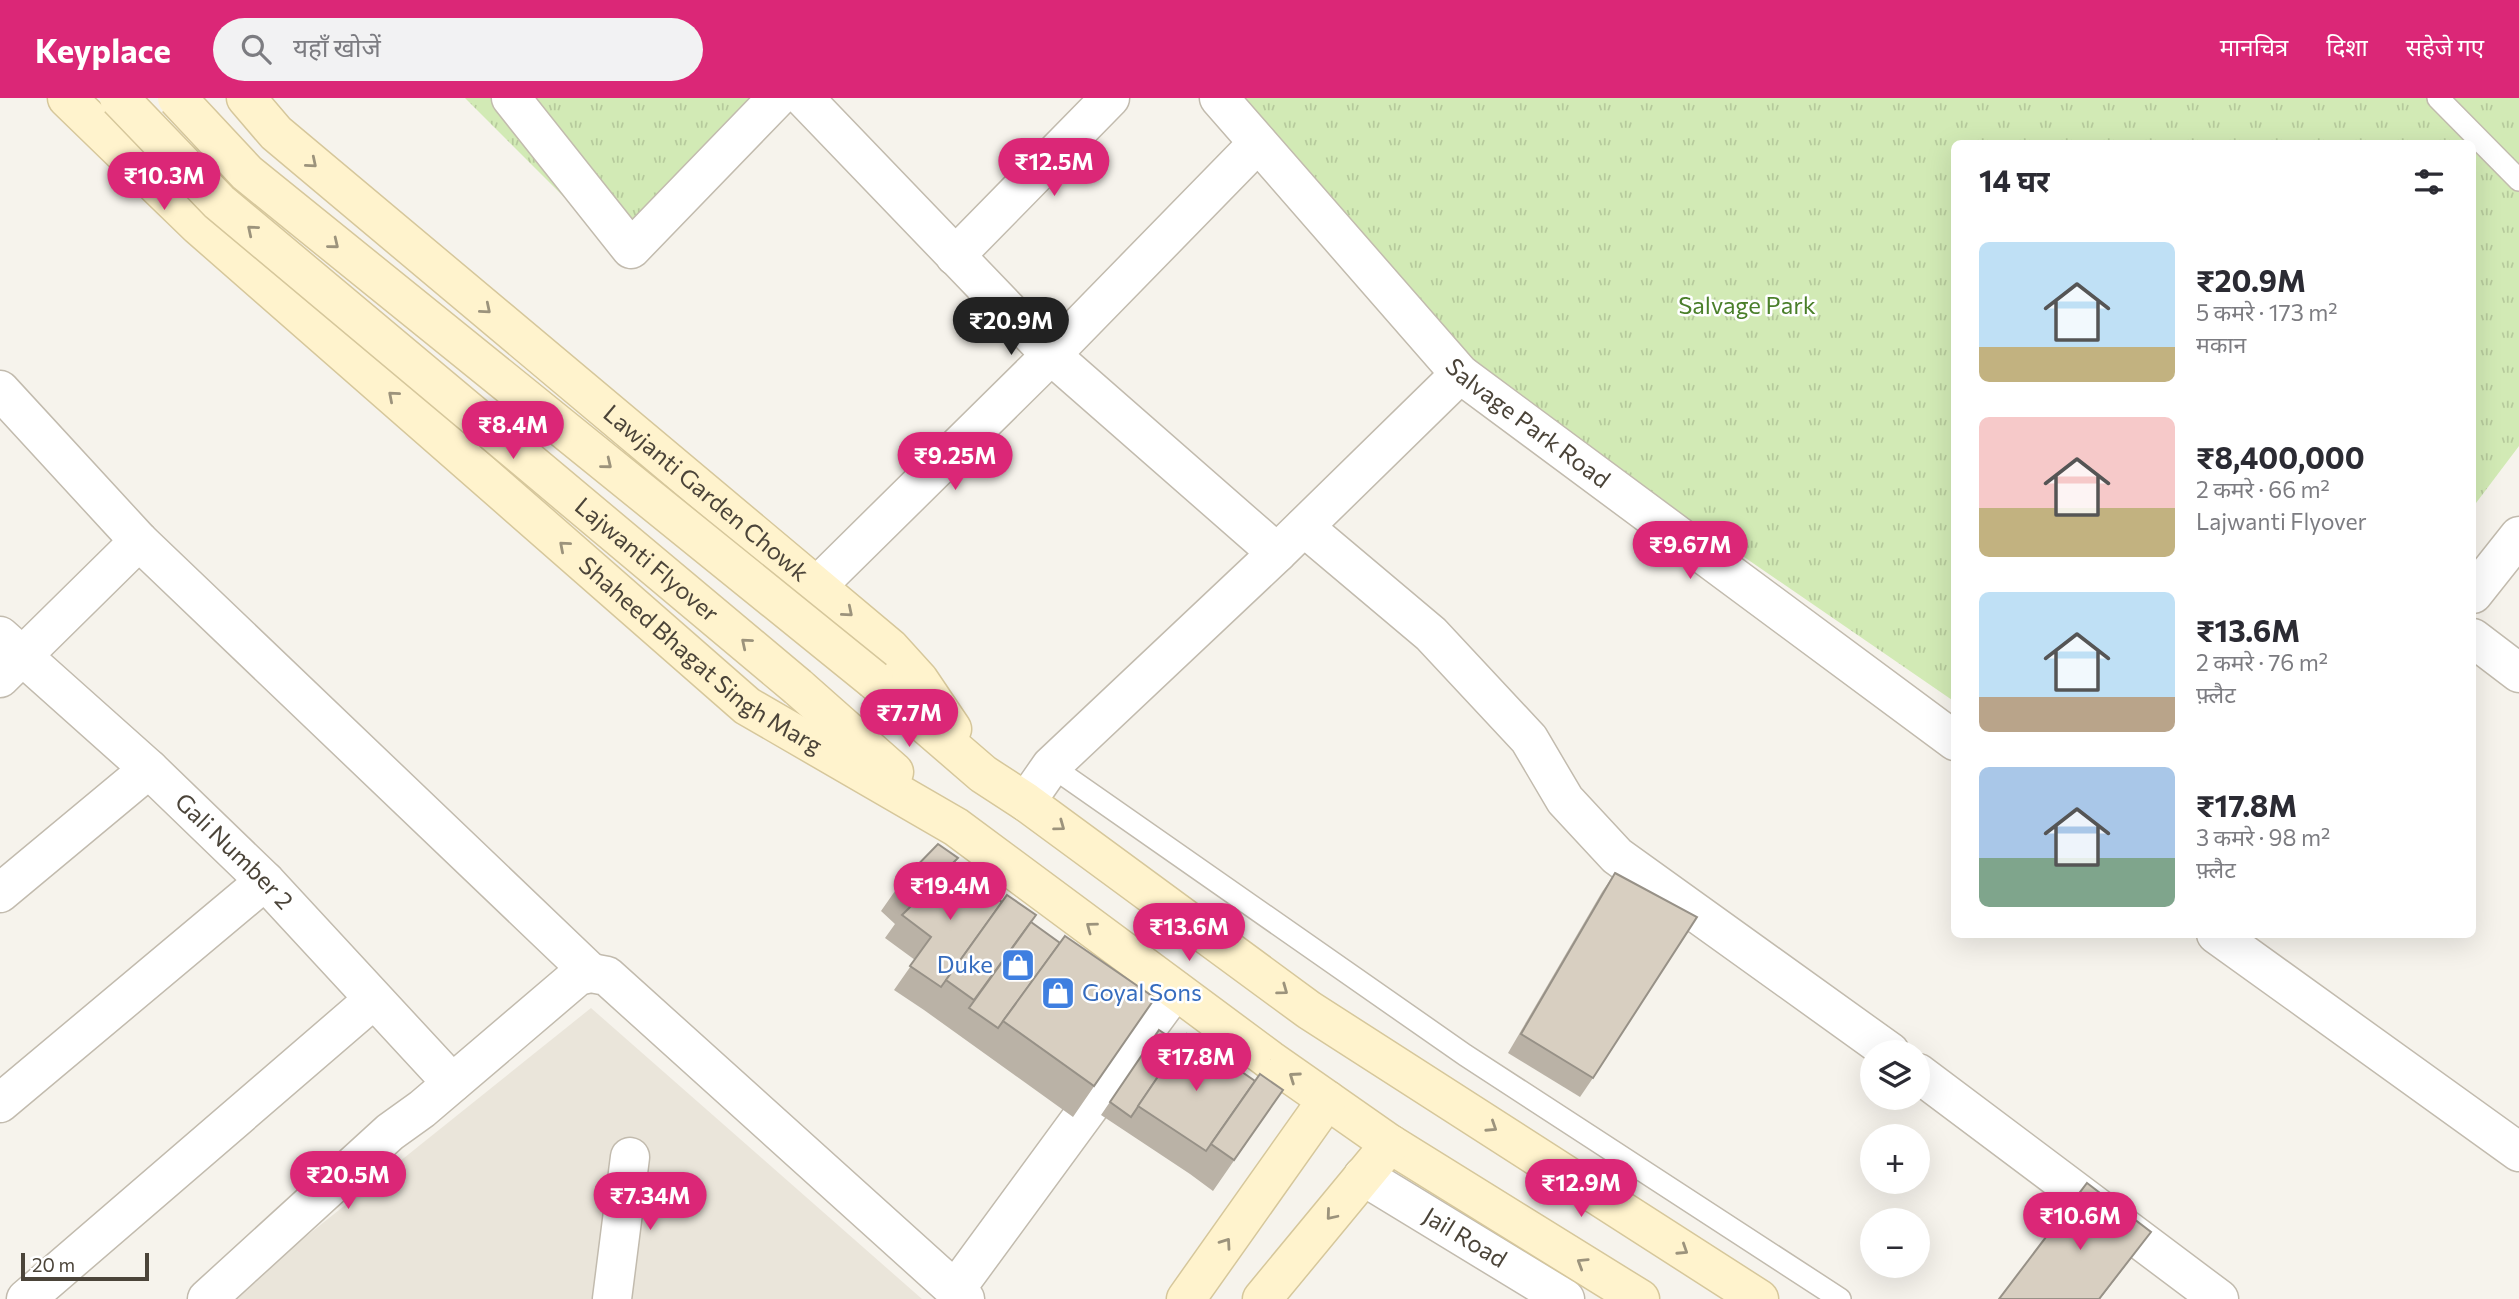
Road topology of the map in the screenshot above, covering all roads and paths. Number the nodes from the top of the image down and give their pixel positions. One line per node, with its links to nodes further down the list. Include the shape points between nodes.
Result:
1 (67, 98): 14 (main road, Shaheed Bhagat Singh Marg)
2 (119, 98): 33 (main road, Lajwanti Flyover, one-way to 2, bridge, via 798,687 219,202)
3 (177, 98): 31 (main road, Lajwanti Flyover, one-way to 31, bridge, via 247,173 874,680)
4 (246, 98): 11 (main road, Lawjanti Garden Chowk)
5 (511, 98): 6 (street, via 631,249)
6 (777, 98)
7 (804, 98): 15 (street)
8 (1110, 98): 15 (street)
9 (1219, 98): 12 (street, Salvage Park Road)
10 (2438, 98): 13 (lane)
11 (276, 133): 14 (main road, via 230,134 186,182); 23 (main road, Lawjanti Garden Chowk, one-way to 23)
12 (1258, 143): 16 (street); 17 (street, Salvage Park Road)
13 (2519, 180)
14 (199, 226): 33 (main road, Shaheed Bhagat Singh Marg, one-way to 14, via 747,706)
15 (955, 256): 16 (street)
16 (1051, 355): 22 (street); 23 (street)
17 (1460, 374): 19 (street); 28 (street, Salvage Park Road)
18 (0, 390): 21 (street)
19 (1304, 527): 22 (street); 40 (street, via 1431,634 1529,739 1565,800 1617,856)
20 (2519, 536): 24 (street)
21 (139, 541): 26 (street); 37 (street)
22 (1277, 554): 29 (street)
23 (817, 586): 31 (main road, Lawjanti Garden Chowk, one-way to 31, via 890,648 919,680)
24 (2476, 590)
25 (2476, 640): 27 (street)
26 (8, 657): 30 (street, Gali Number 2)
27 (2519, 673)
28 (1951, 738)
29 (1051, 766): 32 (street); 58 (lane, via 1465,1055)
30 (149, 769): 34 (street, Gali Number 2); 35 (street)
31 (983, 774): 32 (main road)
32 (1026, 802): 57 (main road, one-way to 57, via 1309,1010)
33 (956, 827): 38 (main road, Shaheed Bhagat Singh Marg, one-way to 33)
34 (265, 881): 39 (street, Gali Number 2); 44 (street)
35 (0, 892)
36 (2222, 938): 46 (street)
37 (591, 973): 42 (street, via 578,976); 49 (street, via 607,976)
38 (1175, 990): 43 (main road, Shaheed Bhagat Singh Marg, one-way to 38); 49 (street)
39 (373, 1000): 42 (street, Gali Number 2); 50 (street)
40 (1873, 1040)
41 (1930, 1082): 59 (street)
42 (452, 1083): 51 (street, via 390,1132)
43 (1327, 1100): 45 (main road, Shaheed Bhagat Singh Marg); 53 (main road, one-way to 43)
44 (0, 1103)
45 (1390, 1144): 48 (main road); 56 (main road, Shaheed Bhagat Singh Marg, one-way to 45)
46 (2519, 1152)
47 (630, 1157): 52 (street)
48 (1363, 1176): 54 (main road, one-way to 54); 55 (street, Jail Road)
49 (960, 1294)
50 (26, 1299)
51 (207, 1299)
52 (612, 1299)
53 (1186, 1299)
54 (1262, 1299)
55 (1565, 1299)
56 (1640, 1299)
57 (1759, 1299)
58 (1840, 1299)
59 (2220, 1299)

